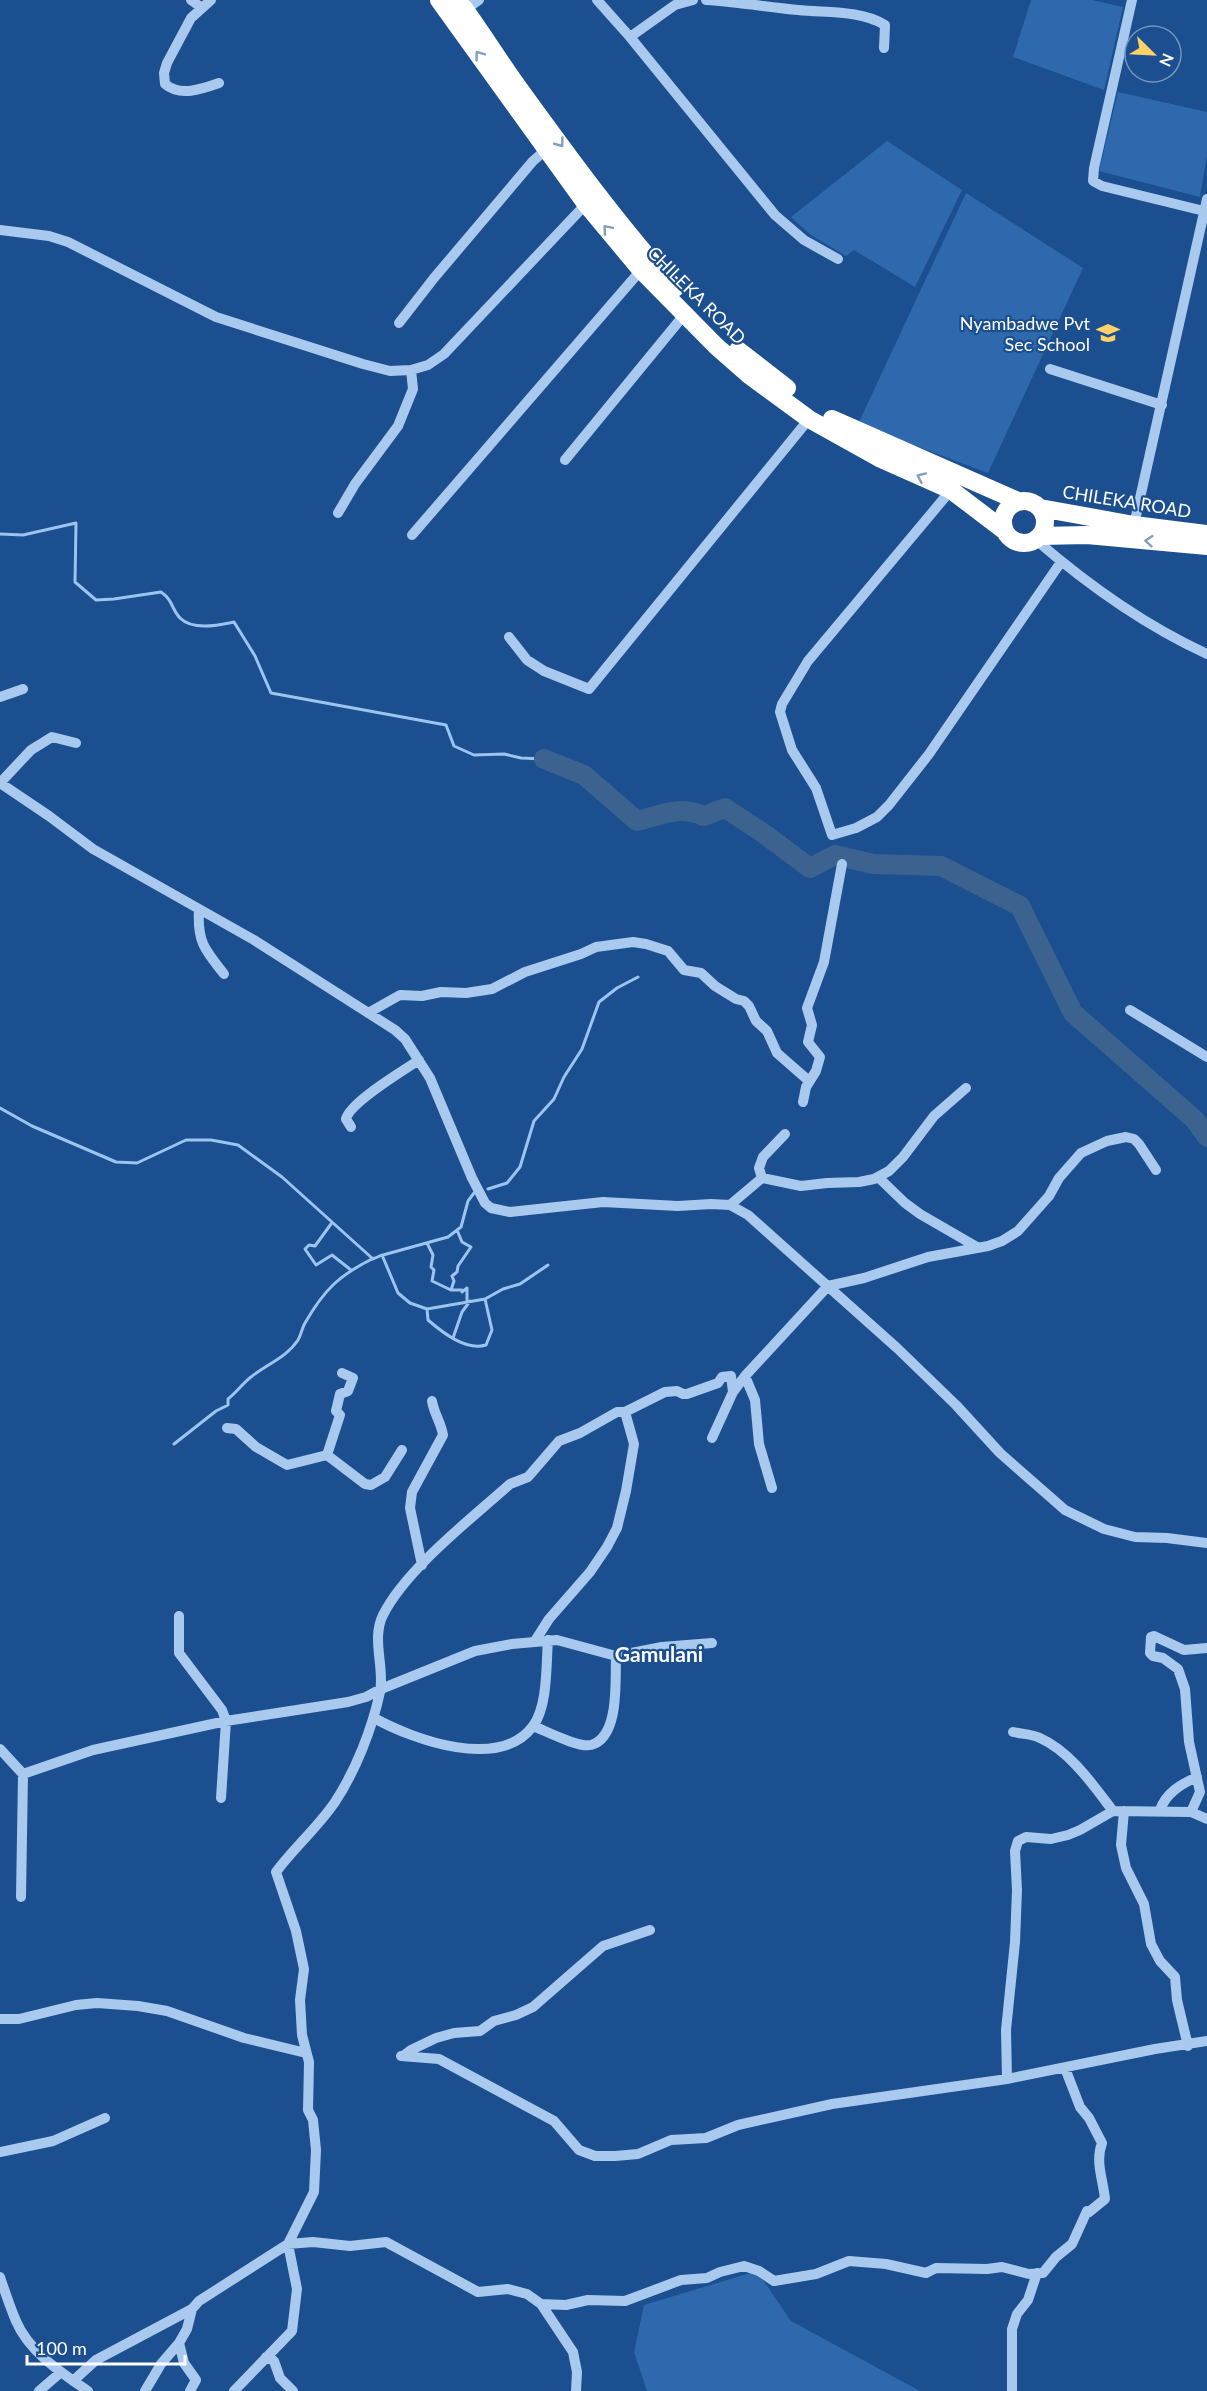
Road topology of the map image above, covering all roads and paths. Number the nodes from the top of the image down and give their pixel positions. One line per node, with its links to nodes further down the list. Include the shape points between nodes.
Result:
1 (191, 0): 8 (street)
2 (439, 0): 12 (highway, CHILEKA ROAD, one-way to 2)
3 (597, 0): 9 (street)
4 (693, 0): 9 (street, via 675,5)
5 (706, 0): 10 (street, via 872,17 885,25)
6 (1132, 0): 15 (street, via 1093,181)
7 (468, 3): 27 (highway, CHILEKA ROAD, one-way to 27, via 517,86 598,195 649,260 744,356 815,409 849,428)
8 (207, 4): 11 (street, via 191,18 167,63 165,84 183,92)
9 (630, 37): 17 (street, via 775,215 804,240)
10 (884, 48)
11 (219, 83)
12 (547, 149): 14 (highway, CHILEKA ROAD); 20 (street)
13 (1207, 199): 15 (street)
14 (586, 204): 18 (highway, CHILEKA ROAD, one-way to 14); 22 (street, via 444,354)
15 (1204, 211): 23 (street)
16 (0, 230): 22 (street, via 49,236 84,248 216,317 363,364 390,371)
17 (838, 259)
18 (641, 270): 19 (highway, CHILEKA ROAD); 33 (street)
19 (684, 315): 24 (highway, CHILEKA ROAD, via 749,375); 25 (street)
20 (399, 323)
21 (1050, 369): 23 (street)
22 (411, 370): 29 (street, via 412,389 398,426)
23 (1162, 405): 30 (street)
24 (809, 419): 26 (highway, CHILEKA ROAD, one-way to 24, via 879,458); 37 (street, via 589,689 527,660)
25 (566, 460)
26 (951, 490): 31 (highway, CHILEKA ROAD); 36 (street, via 808,661 782,704 780,712 792,750 816,788 832,835 877,817 889,805 929,754)
27 (1018, 501): 28 (highway, CHILEKA ROAD, via 1030,501); 31 (highway, via 1004,513)
28 (1040, 508): 30 (highway, CHILEKA ROAD); 34 (highway, CHILEKA ROAD, via 1045,519 1044,531)
29 (338, 513)
30 (1134, 525): 32 (highway, CHILEKA ROAD)
31 (1005, 531): 34 (highway, CHILEKA ROAD, via 1018,543)
32 (1207, 534)
33 (412, 535)
34 (1038, 538): 35 (highway, CHILEKA ROAD, one-way to 34, via 1087,534); 36 (street)
35 (1207, 546)
36 (1061, 562): 38 (street, via 1142,620)
37 (509, 637)
38 (1207, 654)
39 (23, 689): 40 (street)
40 (0, 697)
41 (76, 743): 42 (street, via 52,737 31,750)
42 (0, 783): 44 (street, via 93,849)
43 (842, 864): 50 (street, via 825,958 807,1008 812,1025 808,1042 820,1058)
44 (200, 909): 45 (street, via 200,940); 47 (street)
45 (224, 974)
46 (1130, 1010): 48 (street)
47 (368, 1013): 49 (street, via 405,1039); 50 (street, via 400,995 486,991 525,972 596,947 646,944 668,951 684,970 701,973 750,1006 777,1053)
48 (1207, 1057)
49 (419, 1060): 53 (street, via 347,1112); 58 (street, via 440,1097 472,1178 491,1208 510,1212 603,1202)
50 (809, 1081): 52 (street)
51 (966, 1088): 56 (street, via 934,1116 903,1157)
52 (803, 1102)
53 (351, 1127)
54 (785, 1134): 57 (street, via 763,1157 759,1168)
55 (1156, 1170): 59 (street, via 1134,1139 1107,1141 1081,1153 1018,1231 1002,1241)
56 (878, 1177): 57 (street, via 801,1186); 59 (street, via 920,1214)
57 (762, 1178): 58 (street)
58 (730, 1205): 60 (street, via 748,1215)
59 (977, 1247): 60 (street)
60 (828, 1286): 62 (street); 71 (street, via 905,1355 1016,1468 1065,1510 1104,1529 1135,1537)
61 (342, 1373): 69 (street, via 353,1378 348,1391 340,1394 336,1411 340,1415)
62 (745, 1376): 63 (street); 70 (street, via 755,1400 759,1444)
63 (734, 1392): 65 (street, via 731,1376 722,1377 718,1383 687,1394 665,1392); 67 (street)
64 (432, 1401): 72 (street, via 443,1435 412,1491 410,1508)
65 (625, 1412): 72 (street, via 617,1412 559,1440 528,1477 510,1485); 75 (street, via 634,1444 617,1528 590,1572)
66 (227, 1428): 69 (street, via 236,1429 256,1447 287,1465)
67 (712, 1438)
68 (402, 1450): 69 (street, via 385,1477 371,1485)
69 (327, 1455)
70 (772, 1488)
71 (1207, 1543)
72 (422, 1565): 79 (street, via 381,1618)
73 (179, 1616): 81 (street, via 179,1653)
74 (548, 1640): 75 (street); 78 (street); 82 (street, via 544,1698)
75 (535, 1641): 79 (street, via 475,1651)
76 (712, 1643): 78 (street)
77 (1207, 1648): 86 (street, via 1184,1650 1154,1636 1150,1640 1150,1653 1178,1670 1185,1689 1189,1742)
78 (616, 1656): 82 (street, via 613,1721 597,1742 578,1744)
79 (381, 1689): 80 (street); 81 (street, via 348,1702)
80 (374, 1718): 82 (street, via 425,1740 478,1749 506,1747); 98 (street, via 335,1802 276,1872 302,1954 300,2000)
81 (226, 1721): 85 (street, via 93,1750); 88 (street)
82 (533, 1726)
83 (1012, 1732): 90 (street, via 1039,1737 1055,1748)
84 (0, 1749): 85 (street)
85 (23, 1774): 93 (street)
86 (1197, 1777): 87 (street); 89 (street, via 1172,1792)
87 (1203, 1795): 91 (street)
88 (220, 1798)
89 (1160, 1810): 90 (street); 91 (street)
90 (1118, 1811): 97 (street, via 1126,1868 1144,1904 1151,1944 1175,1977); 100 (street, via 1068,1835 1021,1838 1016,1845)
91 (1191, 1812): 92 (street)
92 (1207, 1819)
93 (21, 1897)
94 (650, 1930): 100 (street, via 603,1946 533,2007 494,2021 480,2031 436,2038 402,2056 439,2059 456,2067 554,2121 579,2150 595,2156 638,2154 671,2140 706,2138 738,2126 832,2104)
95 (0, 2019): 98 (street, via 19,2019 97,2003 138,2006)
96 (1207, 2041): 97 (street)
97 (1188, 2046): 99 (street)
98 (306, 2054): 103 (street, via 308,2110 316,2150 314,2192)
99 (1065, 2068): 100 (street); 104 (street, via 1080,2107 1102,2143 1098,2166 1106,2199 1087,2211 1072,2244 1042,2273)
100 (1007, 2079)
101 (105, 2118): 102 (street, via 53,2141)
102 (0, 2152)
103 (288, 2244): 106 (street, via 350,2246 386,2242 478,2292 508,2289 527,2294); 107 (street); 109 (street, via 297,2289 295,2318 292,2331)
104 (1037, 2273): 106 (street, via 1002,2267 936,2268 926,2273 849,2261 816,2274 774,2281 744,2266 707,2278 681,2280 625,2301); 119 (street, via 1012,2329)
105 (0, 2277): 110 (street, via 16,2323)
106 (541, 2304): 118 (street, via 573,2352)
107 (192, 2309): 108 (street); 111 (street, via 96,2360)
108 (179, 2343): 112 (street, via 161,2364); 115 (street, via 184,2363 196,2380)
109 (266, 2357): 116 (street); 117 (street, via 274,2361 280,2378)
110 (60, 2373): 111 (street); 113 (street)
111 (73, 2381): 114 (street)
112 (149, 2390)
113 (39, 2391)
114 (88, 2391)
115 (189, 2391)
116 (234, 2391)
117 (293, 2391)
118 (576, 2391)
119 (1012, 2391)

